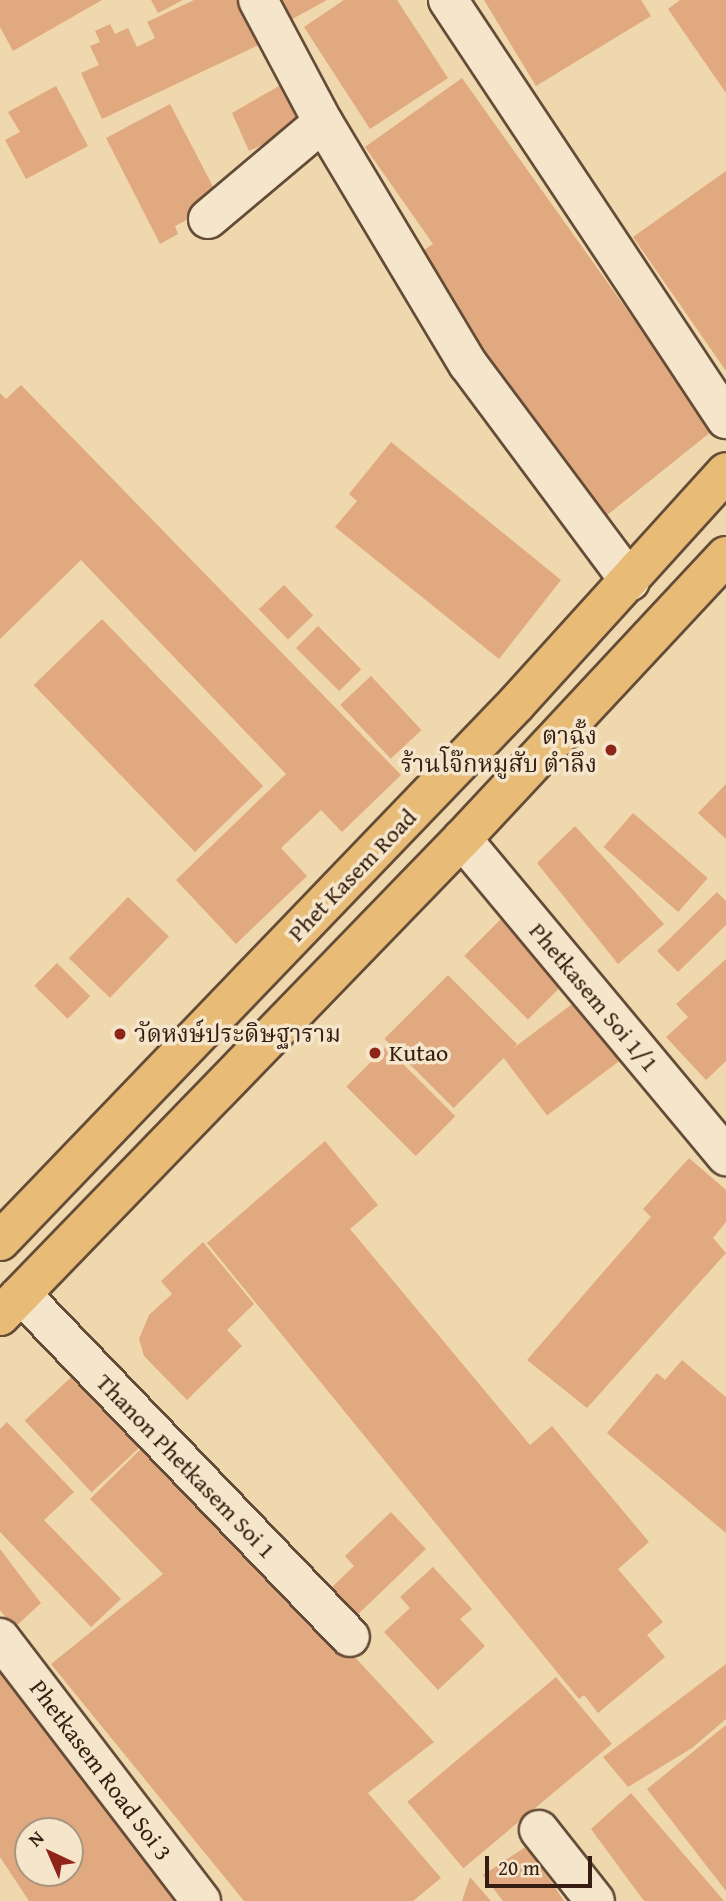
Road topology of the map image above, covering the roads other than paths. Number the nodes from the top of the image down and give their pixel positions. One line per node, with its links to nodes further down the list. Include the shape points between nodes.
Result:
1 (258, 0): 3 (street)
2 (448, 0): 5 (street)
3 (323, 122): 4 (street); 8 (street, via 468,363)
4 (208, 219)
5 (726, 419)
6 (726, 472): 8 (main road, Phet Kasem Road)
7 (726, 556): 10 (main road)
8 (630, 581): 9 (main road, Phet Kasem Road)
9 (516, 704): 10 (main road); 13 (main road, Phet Kasem Road)
10 (553, 739): 11 (main road)
11 (462, 839): 12 (street, Phetkasem Soi 1/1); 14 (main road)
12 (726, 1156)
13 (0, 1241)
14 (11, 1305): 15 (street, Thanon Phetkasem Soi 1)
15 (351, 1637)
16 (0, 1638): 18 (street, Phetkasem Road Soi 3)
17 (539, 1830): 19 (street)
18 (201, 1901)
19 (595, 1901)

